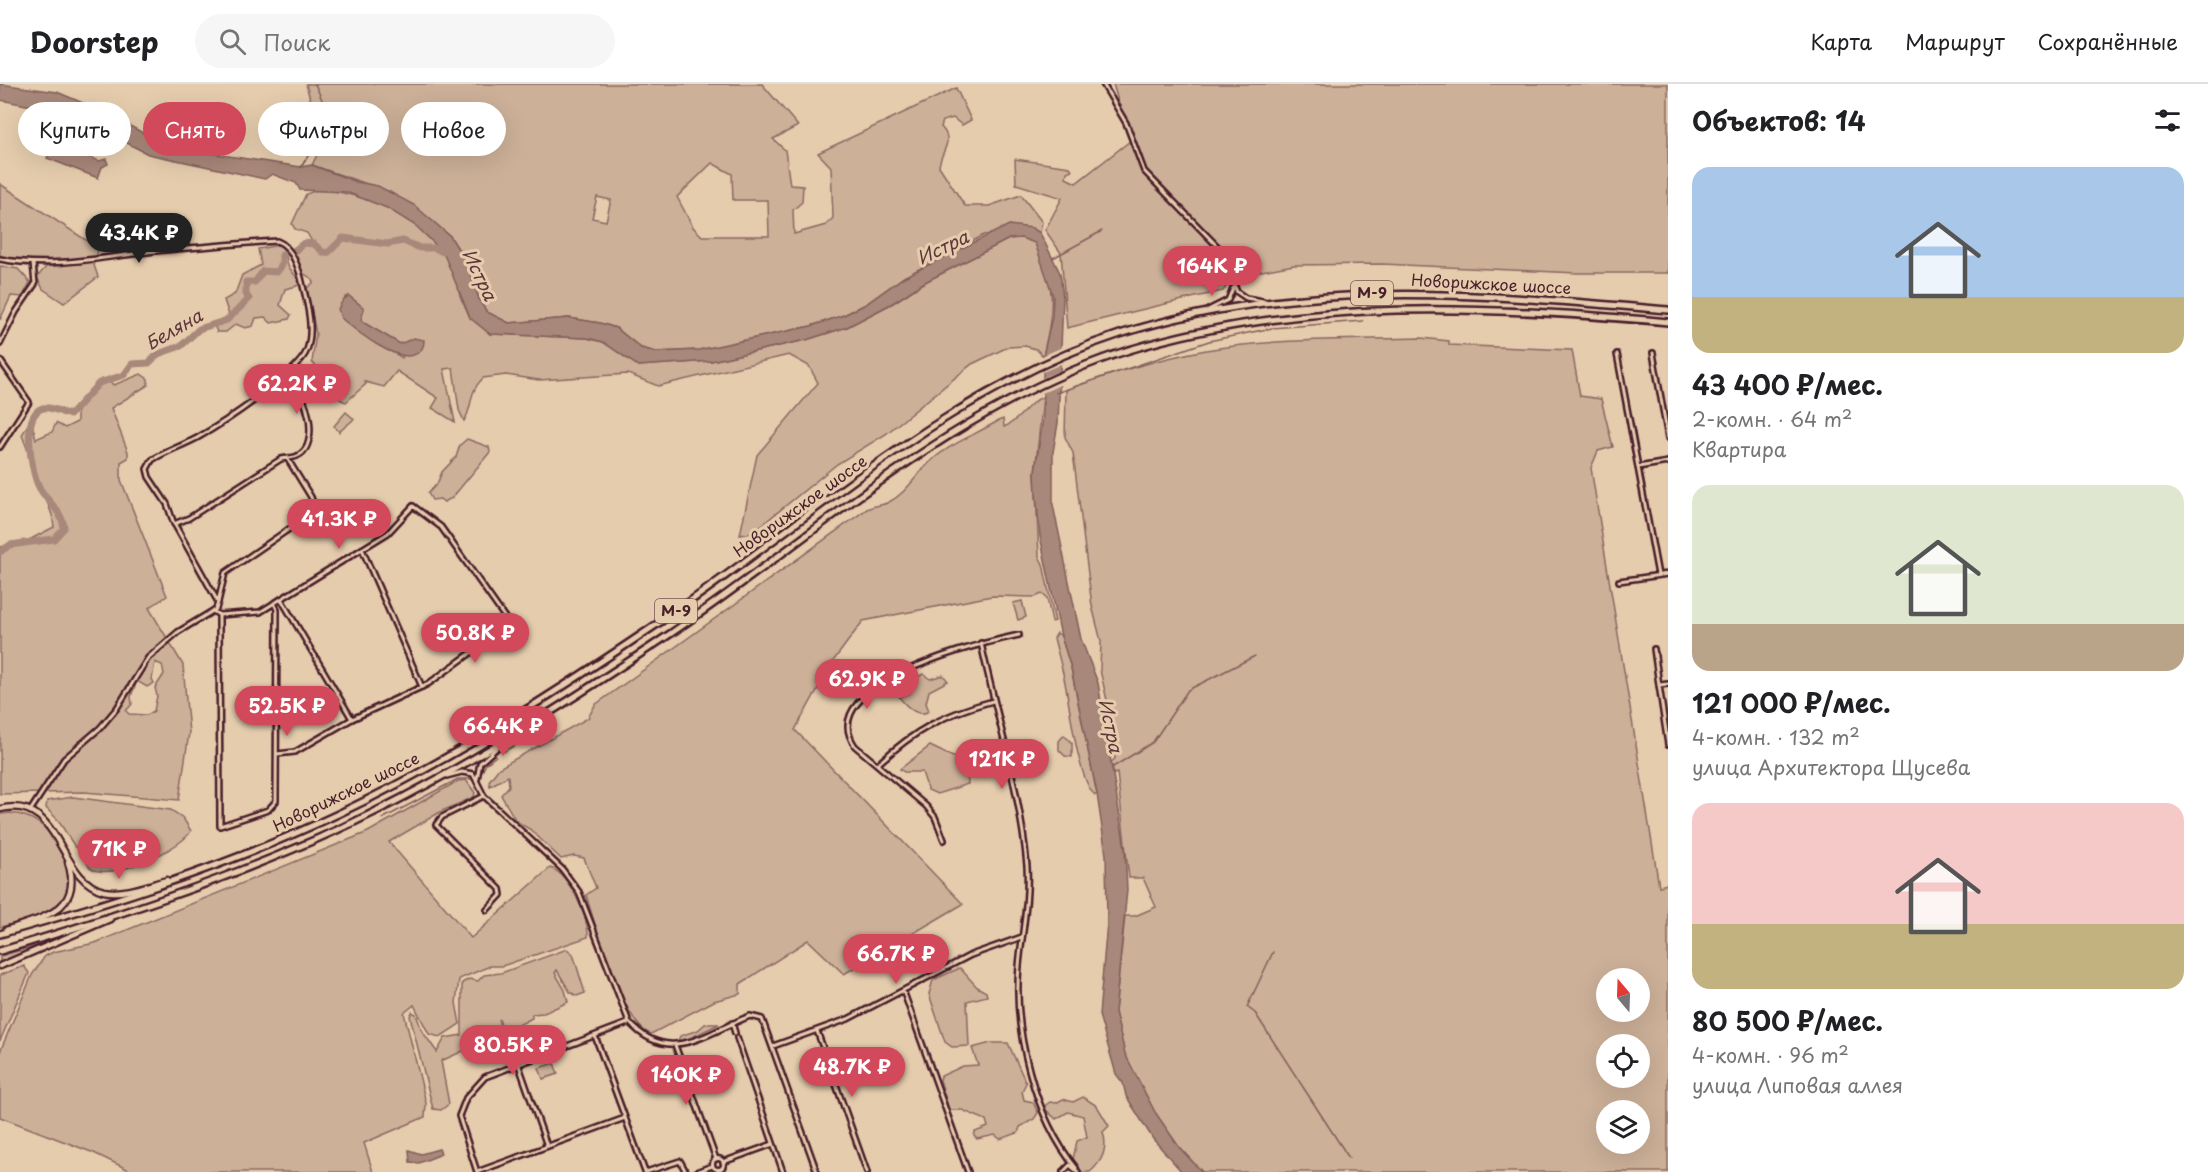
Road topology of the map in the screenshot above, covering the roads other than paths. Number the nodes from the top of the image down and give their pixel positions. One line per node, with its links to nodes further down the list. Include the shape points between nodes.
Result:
1 (1104, 84): 4 (street, via 1126,123 1144,171 1221,250)
2 (0, 259): 3 (street)
3 (33, 263): 9 (street, via 35,284); 13 (street, via 277,241 288,247 303,282 309,337 303,359)
4 (1233, 286): 5 (street, via 1240,296); 7 (street, via 1228,300)
5 (1268, 302): 6 (highway, Новорижское шоссе / М-9, via 1426,293); 7 (highway, Новорижское шоссе / М-9)
6 (1668, 310)
7 (1200, 314): 48 (highway, Новорижское шоссе / М-9, via 1119,335 1005,384 926,430 708,589 507,720 334,816)
8 (1668, 322): 37 (highway, Новорижское шоссе / М-9, via 1493,312 1315,315 1240,325 1126,351 1010,400 958,429 687,622)
9 (0, 344)
10 (1653, 353): 14 (street)
11 (1617, 354): 18 (street)
12 (0, 360): 15 (street, via 29,402)
13 (287, 375): 16 (street, via 304,400 311,436 303,452); 19 (street, via 208,431 148,464 147,473 167,504)
14 (1668, 438)
15 (0, 447)
16 (287, 458): 19 (street); 25 (street, via 314,507 308,516 225,573)
17 (1668, 462): 18 (street)
18 (1638, 467): 22 (street)
19 (174, 524): 25 (street)
20 (362, 548): 24 (street); 34 (street); 34 (street, via 388,533 413,506 441,527 508,622 507,627)
21 (1668, 574): 22 (street)
22 (1658, 575): 23 (street)
23 (1619, 581)
24 (281, 599): 26 (street); 36 (street)
25 (218, 602): 27 (street)
26 (274, 603): 28 (street, via 255,614); 39 (street)
27 (213, 611): 28 (street); 45 (street, via 178,632 148,658 117,708 64,759)
28 (219, 615): 39 (street, via 220,826 273,807)
29 (1019, 635): 30 (street)
30 (981, 643): 35 (street); 40 (street, via 919,664 854,707 847,719 848,733 855,746)
31 (1654, 649): 33 (street)
32 (1668, 684): 33 (street)
33 (1659, 685): 38 (street)
34 (422, 687): 36 (street)
35 (994, 701): 40 (street, via 953,713 916,731); 52 (street, via 1025,849 1027,902)
36 (352, 718): 39 (street, via 295,752)
37 (519, 730): 41 (street, via 484,758 478,767); 42 (highway, Новорижское шоссе / М-9)
38 (1668, 745)
39 (277, 754)
40 (878, 764): 46 (street, via 926,806)
41 (477, 781): 42 (street, via 471,772 462,771); 43 (street)
42 (417, 789): 49 (highway, Новорижское шоссе / М-9, via 309,842)
43 (484, 796): 50 (street, via 436,825 500,889 501,895); 56 (street, via 562,869 579,892)
44 (0, 809): 45 (street)
45 (30, 812): 47 (street, via 49,826)
46 (944, 840)
47 (66, 854): 48 (street, via 82,878 104,890 125,891); 51 (street, via 72,882 65,902 51,914)
48 (179, 878): 51 (highway, Новорижское шоссе / М-9)
49 (128, 910): 53 (highway, Новорижское шоссе / М-9); 54 (street)
50 (488, 910)
51 (0, 933)
52 (1022, 937): 55 (street, via 971,955); 68 (street, via 1018,968 1020,1030 1039,1097)
53 (0, 951)
54 (0, 966)
55 (904, 992): 58 (street); 82 (street)
56 (629, 1022): 60 (street); 62 (street, via 655,1044)
57 (732, 1023): 59 (street); 62 (street); 63 (street, via 759,1016)
58 (817, 1031): 63 (street); 81 (street)
59 (735, 1033)
60 (595, 1035): 64 (street); 65 (street)
61 (737, 1038): 66 (street)
62 (675, 1045): 69 (street)
63 (772, 1046): 80 (street)
64 (518, 1063): 67 (street); 75 (street, via 485,1077 461,1107 461,1126)
65 (626, 1118): 67 (street); 76 (street)
66 (773, 1144): 70 (street); 79 (street)
67 (547, 1146): 75 (street)
68 (1066, 1155): 72 (street); 73 (street)
69 (716, 1159): 70 (street); 71 (street)
70 (723, 1162): 74 (street)
71 (712, 1166): 74 (street); 78 (street)
72 (1064, 1170): 73 (street)
73 (1077, 1170)
74 (719, 1171)
75 (477, 1172)
76 (646, 1172): 77 (street, via 676,1161 681,1161)
77 (686, 1172)
78 (696, 1172)
79 (783, 1172)
80 (817, 1172)
81 (867, 1172)
82 (968, 1172)

